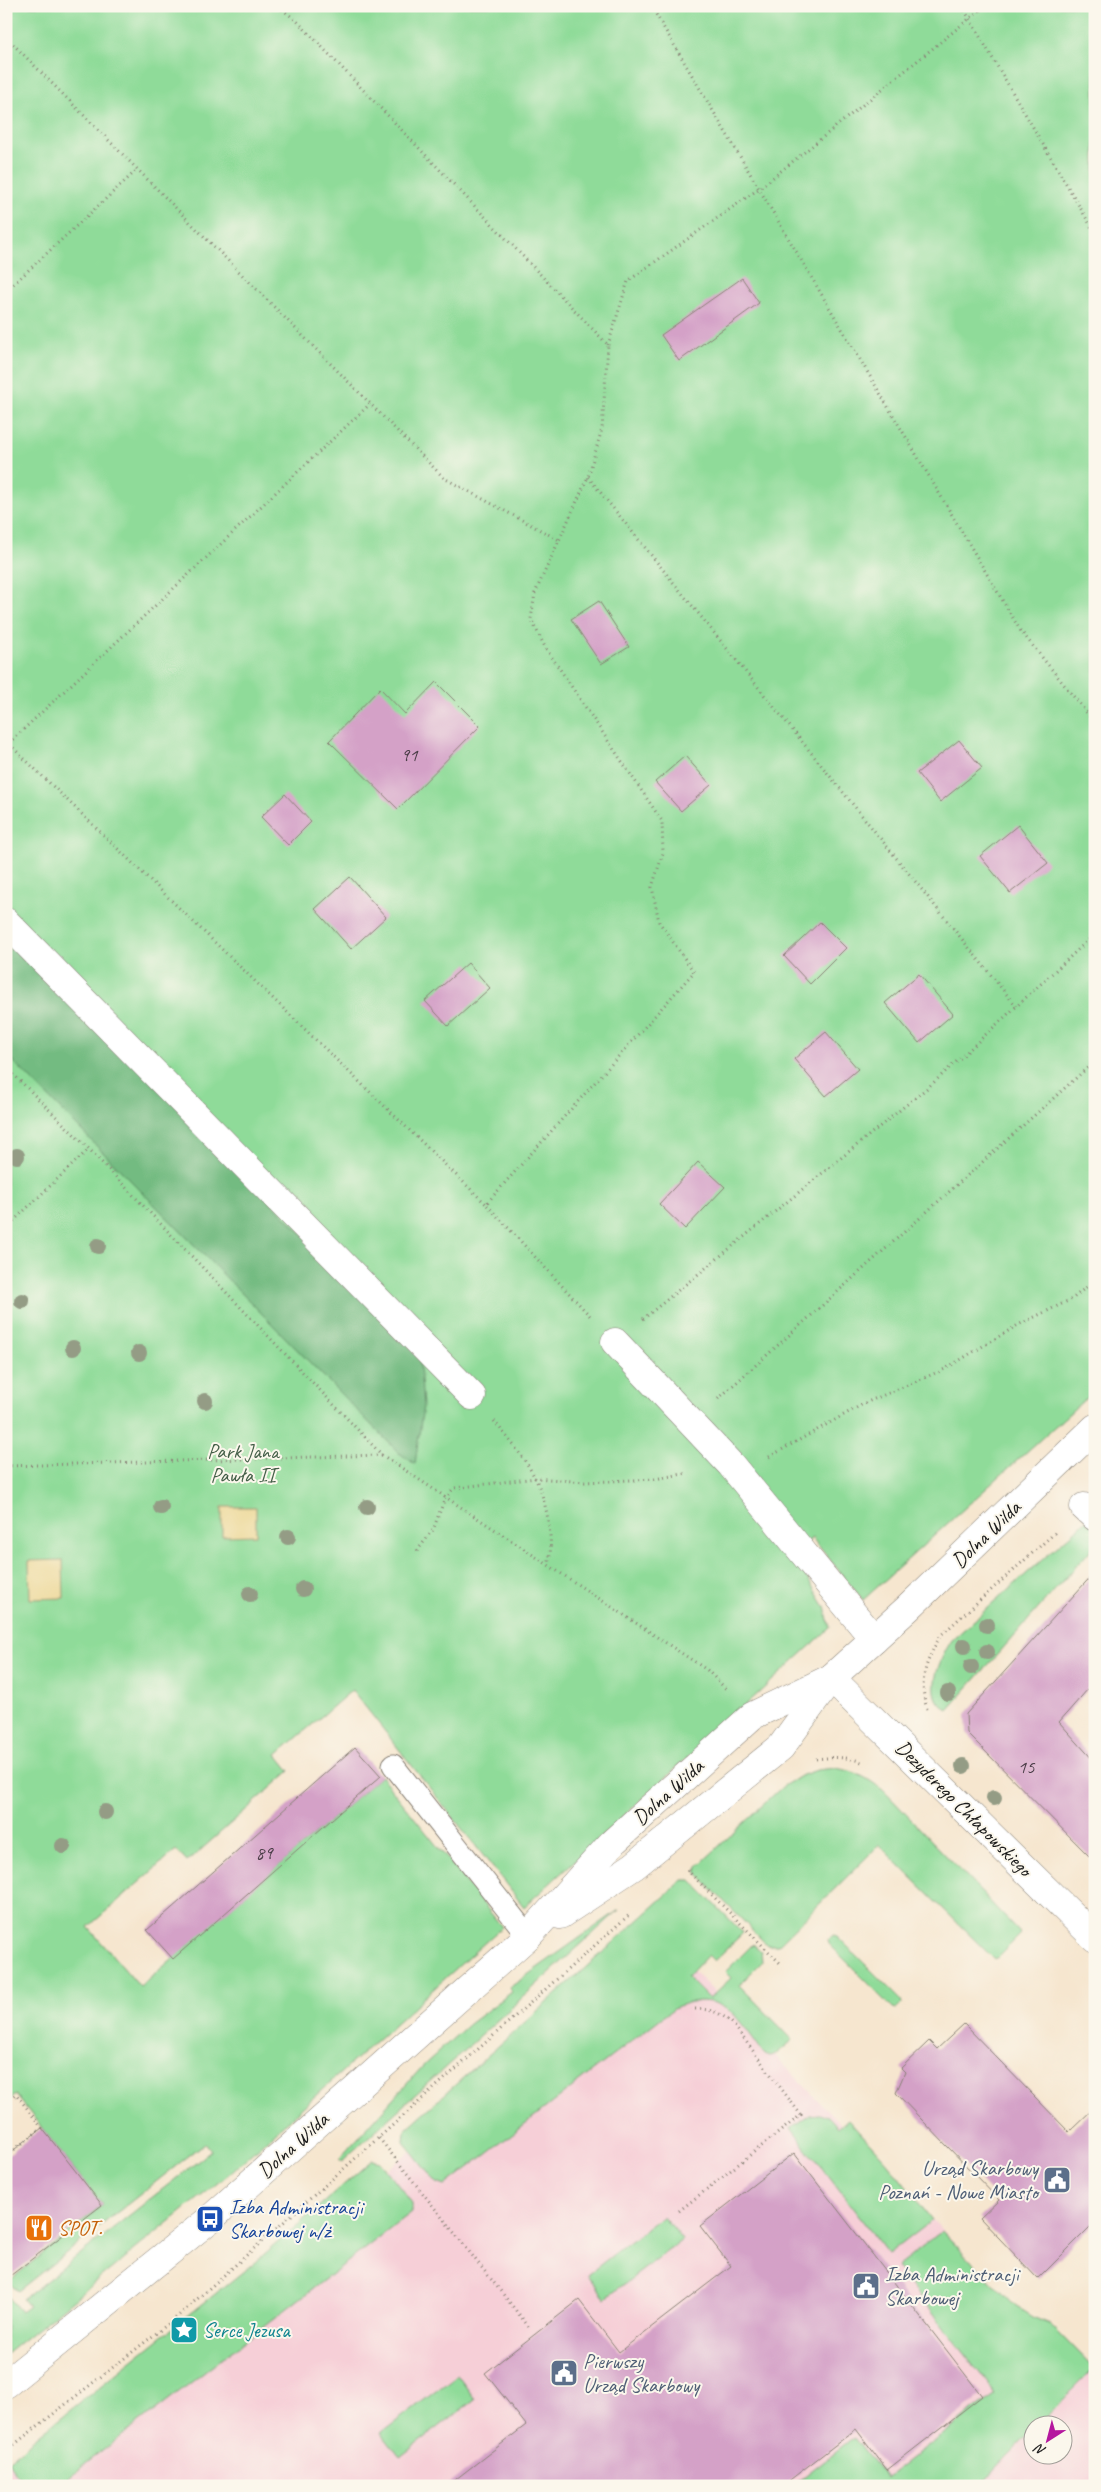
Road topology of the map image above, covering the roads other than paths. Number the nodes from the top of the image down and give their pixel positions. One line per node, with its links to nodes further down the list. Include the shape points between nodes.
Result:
1 (6, 922): 3 (street)
2 (615, 1342): 5 (street, via 731,1465)
3 (472, 1396)
4 (1095, 1428): 5 (street, Dolna Wilda)
5 (874, 1639): 6 (street, Dolna Wilda)
6 (831, 1678): 8 (street, Dolna Wilda, via 781,1747 634,1866); 8 (street, Dolna Wilda, via 752,1716 612,1843); 9 (street, Dezyderego Chłapowskiego)
7 (394, 1765): 8 (lane)
8 (528, 1936): 10 (street, Dolna Wilda, via 210,2219)
9 (1095, 1938)
10 (6, 2384)

